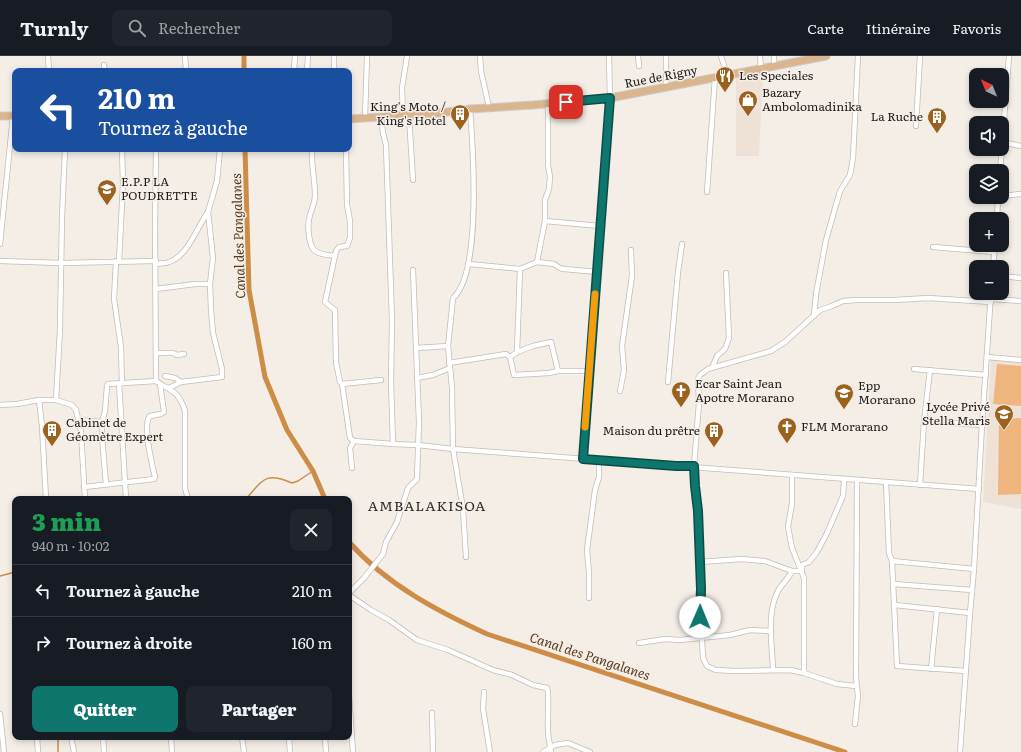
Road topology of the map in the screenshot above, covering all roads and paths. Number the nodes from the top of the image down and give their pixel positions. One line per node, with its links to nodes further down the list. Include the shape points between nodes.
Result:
1 (48, 56): 22 (street)
2 (185, 56): 24 (street)
3 (294, 56): 25 (street)
4 (308, 56): 26 (street)
5 (334, 56): 27 (street)
6 (368, 56): 41 (street)
7 (407, 56): 36 (street, via 402,88)
8 (480, 56): 34 (street)
9 (609, 56): 32 (street)
10 (638, 56): 20 (street)
11 (666, 56): 31 (street)
12 (720, 56): 29 (street)
13 (760, 56): 28 (street)
14 (774, 56): 21 (street)
15 (826, 56): 21 (main road, Rue de Rigny)
16 (858, 56): 86 (street, via 850,175 840,191 826,240)
17 (920, 56): 43 (street)
18 (1009, 56): 39 (street)
19 (104, 65): 23 (street)
20 (639, 66)
21 (774, 66): 28 (main road, Rue de Rigny)
22 (49, 68)
23 (104, 68)
24 (186, 68)
25 (294, 68)
26 (307, 68)
27 (334, 68)
28 (761, 68): 29 (main road, Rue de Rigny)
29 (726, 75): 30 (main road, Rue de Rigny)
30 (715, 78): 31 (main road, Rue de Rigny); 54 (street)
31 (666, 87): 32 (main road, Rue de Rigny)
32 (610, 98): 33 (main road, Rue de Rigny); 59 (street)
33 (548, 104): 34 (main road, Rue de Rigny); 58 (street, via 550,177)
34 (489, 107): 35 (main road, Rue de Rigny)
35 (470, 109): 36 (main road, Rue de Rigny); 73 (street, via 474,188)
36 (406, 115): 40 (main road, Rue de Rigny); 53 (street)
37 (0, 116): 38 (main road)
38 (12, 116)
39 (1004, 116)
40 (381, 117): 41 (main road, Rue de Rigny); 120 (street, via 386,145)
41 (365, 118): 42 (main road, Rue de Rigny)
42 (352, 119)
43 (916, 126)
44 (12, 134): 60 (street)
45 (1009, 143): 46 (street)
46 (1021, 146)
47 (65, 152): 72 (street)
48 (122, 152): 69 (street)
49 (156, 152): 70 (street)
50 (220, 152): 57 (street, via 217,181)
51 (312, 152): 66 (street, via 315,203 308,221 310,242 313,250)
52 (346, 152): 66 (street, via 350,238 347,246 337,248)
53 (413, 180)
54 (707, 192)
55 (1021, 194): 56 (street)
56 (1009, 195)
57 (208, 212): 70 (street, via 200,223 196,236 180,255 170,262); 80 (street, via 213,258)
58 (545, 221): 59 (street); 71 (street)
59 (600, 226): 76 (street)
60 (0, 244)
61 (682, 244): 106 (street)
62 (933, 247): 64 (street)
63 (631, 250): 111 (street, via 632,276 622,346 624,370)
64 (969, 250)
65 (994, 252): 67 (street)
66 (335, 256): 109 (street, via 325,302 335,310 336,362)
67 (993, 260)
68 (0, 261): 72 (street)
69 (118, 261): 70 (street); 72 (street); 107 (street, via 114,299 121,347)
70 (156, 262): 81 (street)
71 (537, 262): 74 (street); 76 (street, via 554,264 564,269)
72 (61, 263): 113 (street)
73 (469, 264): 74 (street); 87 (street, via 459,293 453,298)
74 (520, 269): 89 (street)
75 (413, 270): 88 (street)
76 (597, 272): 100 (street)
77 (726, 273): 96 (street, via 729,338)
78 (1009, 277): 79 (street)
79 (1021, 278)
80 (210, 284): 81 (street); 105 (street, via 210,310 222,377)
81 (156, 289): 90 (street)
82 (969, 298): 86 (street, via 843,301 820,310)
83 (991, 300): 93 (street)
84 (1009, 300): 85 (street)
85 (1021, 301)
86 (814, 316): 96 (street, via 786,342 771,351)
87 (448, 346): 88 (street); 95 (street)
88 (416, 348): 103 (street)
89 (517, 352): 92 (street); 99 (street, via 551,342)
90 (156, 353): 91 (street); 108 (street)
91 (184, 354)
92 (510, 357): 95 (street, via 506,354); 99 (street, via 514,375)
93 (987, 357): 94 (street); 101 (street)
94 (1021, 360)
95 (450, 365): 103 (street, via 433,375); 122 (street)
96 (712, 368): 125 (street, via 698,379 699,404)
97 (914, 369): 98 (street)
98 (930, 370): 101 (street); 116 (street)
99 (558, 371): 100 (street)
100 (589, 371): 123 (street)
101 (986, 374): 118 (street)
102 (165, 376): 105 (street)
103 (417, 378): 121 (street)
104 (381, 380): 109 (street)
105 (181, 382): 110 (street)
106 (668, 382)
107 (121, 383): 108 (street); 117 (street, via 107,386 106,411); 131 (street)
108 (158, 383): 110 (street); 131 (street, via 164,412 150,416 148,421 148,440 155,477)
109 (342, 384): 119 (street, via 350,438)
110 (169, 388): 139 (street, via 182,401 184,411)
111 (620, 391)
112 (39, 400): 113 (street); 114 (street); 136 (street)
113 (56, 400): 115 (street, via 74,407)
114 (0, 405)
115 (78, 420): 117 (street); 134 (street)
116 (924, 421): 118 (street); 133 (street)
117 (102, 422): 132 (street)
118 (982, 425): 135 (street)
119 (354, 440): 120 (street); 126 (street, via 350,448)
120 (393, 444): 121 (street)
121 (418, 445): 122 (street); 148 (street, via 417,479 408,488 383,554)
122 (452, 449): 123 (street); 140 (street, via 463,509)
123 (583, 459): 124 (street)
124 (599, 460): 125 (street); 150 (street, via 599,477 587,550)
125 (694, 466): 127 (street); 141 (street)
126 (352, 468)
127 (792, 475): 128 (street); 145 (street, via 792,503 788,527 792,548)
128 (844, 479): 129 (street); 145 (street, via 843,496 817,552 809,562 802,565)
129 (857, 480): 130 (street); 161 (street)
130 (886, 482): 133 (street); 142 (street, via 889,553)
131 (125, 483): 132 (street); 138 (street)
132 (106, 484): 134 (street)
133 (920, 485): 135 (street)
134 (85, 487): 137 (street)
135 (979, 489): 143 (street)
136 (46, 496)
137 (86, 496)
138 (126, 496)
139 (187, 496)
140 (466, 557)
141 (700, 562): 144 (street, via 741,559 765,561); 155 (street)
142 (892, 562): 143 (street); 146 (street)
143 (974, 568): 147 (street)
144 (792, 571): 145 (street); 154 (street, via 779,589 774,603)
145 (802, 571): 160 (street, via 805,593)
146 (894, 584): 147 (street); 151 (street)
147 (972, 590): 153 (street)
148 (352, 591)
149 (352, 596): 174 (street, via 417,640 533,685 547,688)
150 (589, 598)
151 (895, 605): 152 (street); 158 (street, via 897,666)
152 (937, 609): 153 (street); 158 (street)
153 (970, 613): 159 (street)
154 (771, 631): 155 (street, via 750,630); 157 (street)
155 (701, 639): 156 (street, via 665,639); 157 (street, via 703,658 707,666 716,670)
156 (639, 643)
157 (772, 669): 160 (street)
158 (931, 669): 159 (street)
159 (966, 671): 188 (street)
160 (804, 673): 161 (street, via 837,684)
161 (856, 686): 165 (street, via 858,696)
162 (484, 692): 185 (street, via 483,709)
163 (432, 713): 184 (street)
164 (0, 714): 175 (street)
165 (855, 724)
166 (352, 738): 183 (street)
167 (37, 740): 176 (street)
168 (72, 740): 177 (street)
169 (103, 740): 178 (street)
170 (171, 740): 179 (street)
171 (242, 740): 180 (street)
172 (289, 740): 181 (street)
173 (325, 740): 182 (street)
174 (551, 750): 186 (street); 187 (street, via 555,745 568,744)
175 (4, 752)
176 (38, 752)
177 (74, 752)
178 (104, 752)
179 (172, 752)
180 (244, 752)
181 (290, 752)
182 (326, 752)
183 (353, 752)
184 (433, 752)
185 (490, 752)
186 (543, 752)
187 (590, 752)
188 (960, 752): 189 (street)
189 (966, 752)

